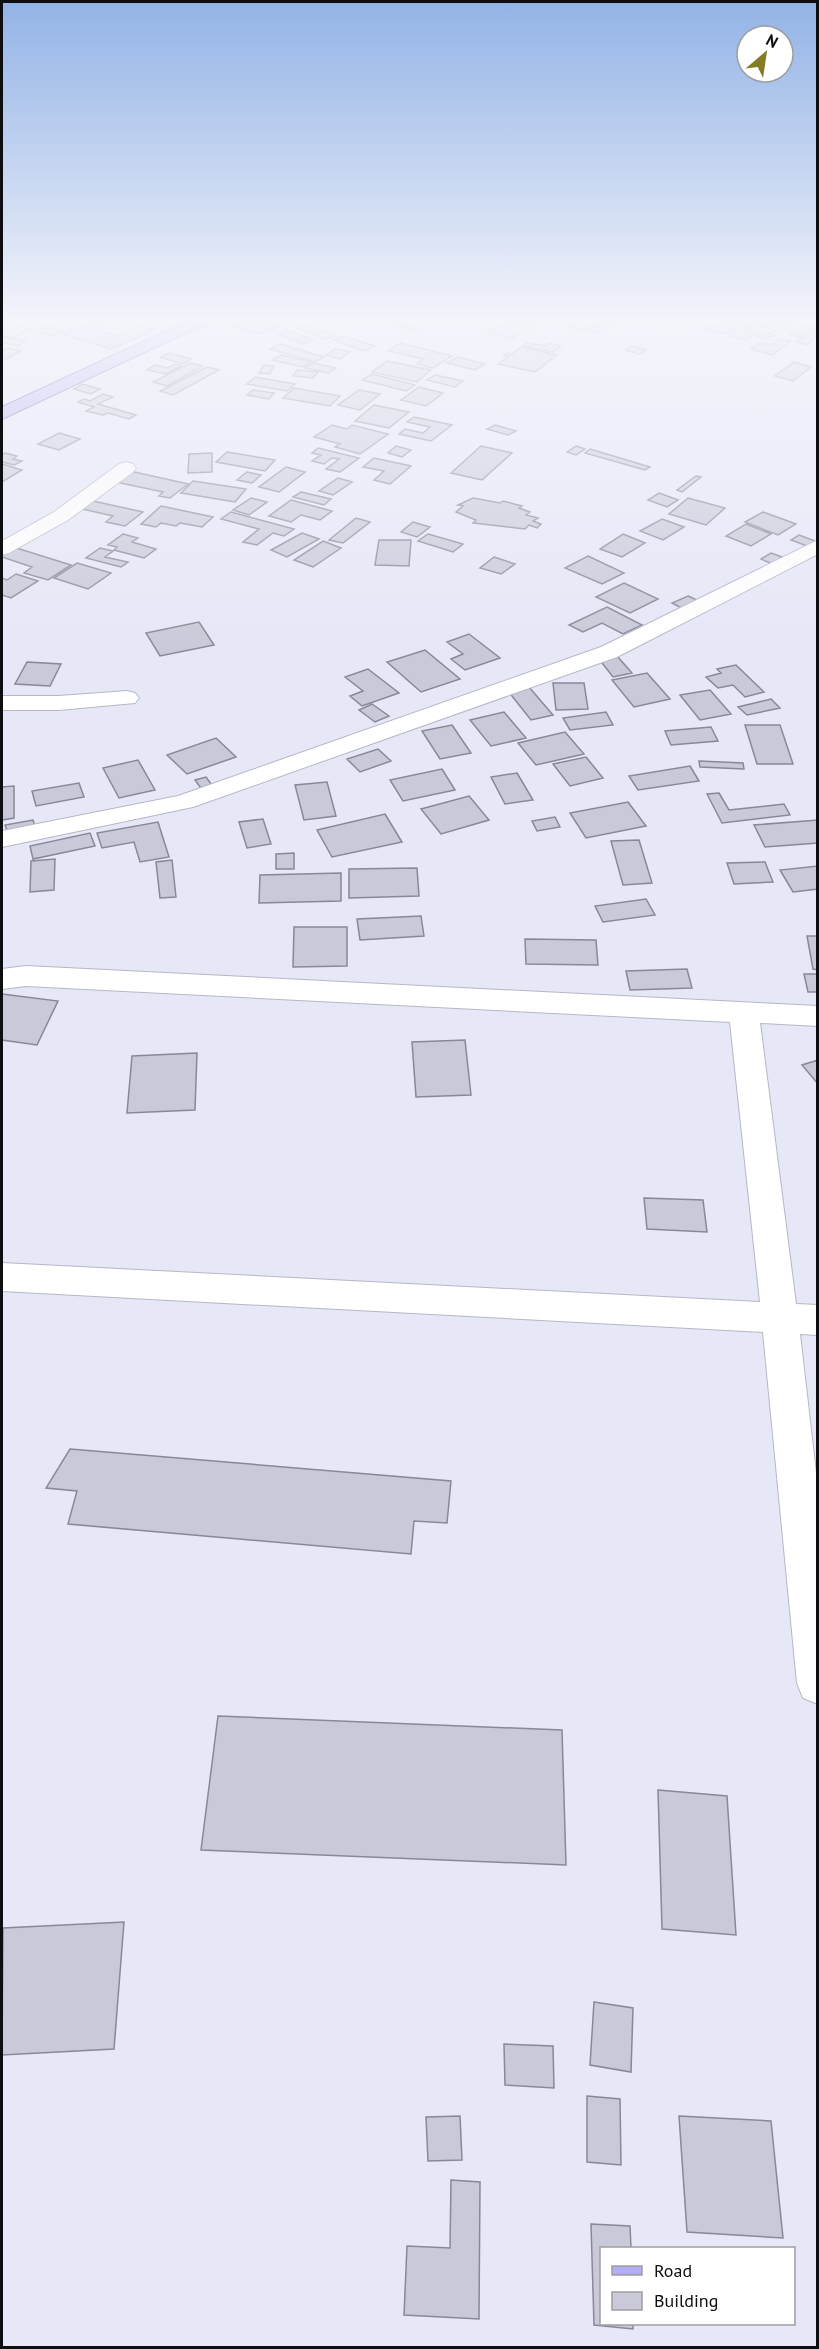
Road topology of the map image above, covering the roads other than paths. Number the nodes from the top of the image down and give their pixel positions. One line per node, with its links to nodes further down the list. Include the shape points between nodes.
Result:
1 (126, 468): 3 (street, via 61,516)
2 (818, 546): 6 (street, via 598,656 184,802)
3 (2, 549)
4 (127, 698): 5 (street, via 58,704)
5 (2, 703)
6 (2, 839)
7 (2, 979): 8 (street, via 26,976)
8 (744, 1012): 9 (street); 11 (street)
9 (818, 1016)
10 (2, 1277): 11 (street)
11 (780, 1318): 12 (street); 13 (street)
12 (818, 1320)
13 (818, 1683)

